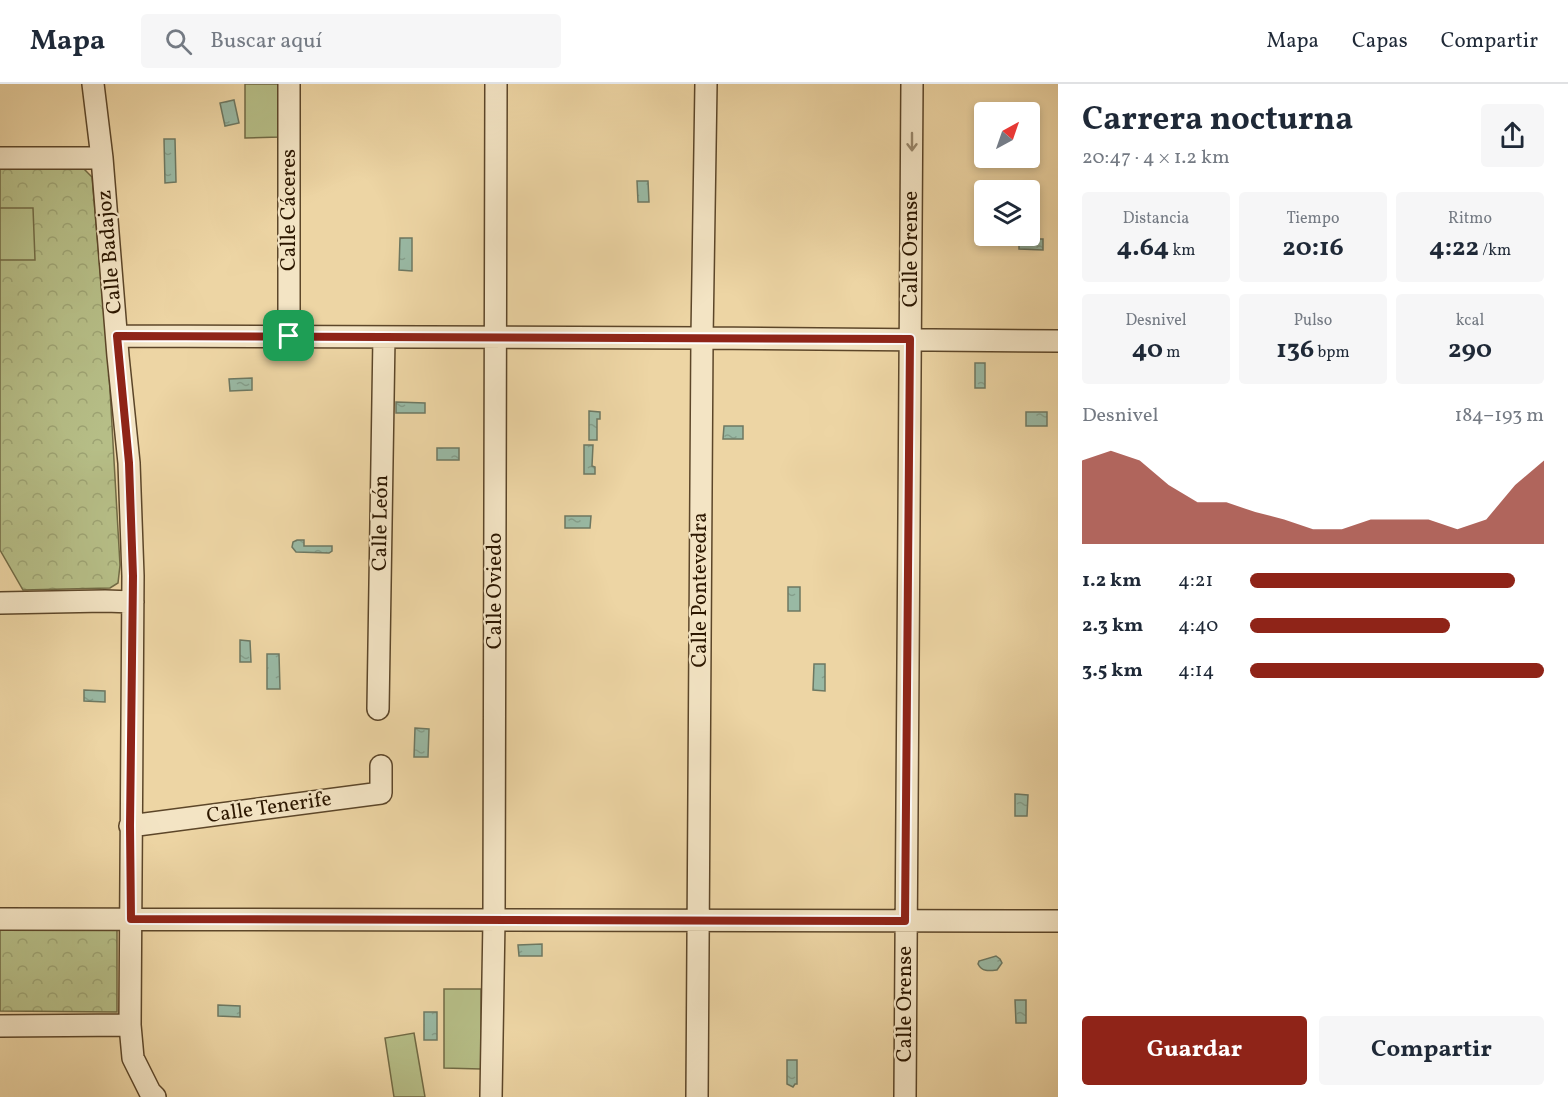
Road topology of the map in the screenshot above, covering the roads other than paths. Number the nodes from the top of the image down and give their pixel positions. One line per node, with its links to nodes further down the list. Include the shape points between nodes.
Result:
1 (93, 84): 7 (street, Calle Badajoz)
2 (289, 84): 9 (street, Calle Cáceres)
3 (496, 84): 11 (street, Calle Oviedo)
4 (706, 84): 12 (street, Calle Pontevedra)
5 (912, 84): 13 (street, Calle Orense, one-way to 13)
6 (0, 158): 7 (street)
7 (102, 158): 8 (street, Calle Badajoz)
8 (117, 336): 9 (street); 15 (street, Calle Badajoz, via 129,463)
9 (289, 336): 10 (street)
10 (384, 337): 11 (street); 17 (street, Calle León)
11 (495, 338): 12 (street); 22 (street, Calle Oviedo)
12 (702, 338): 13 (street); 23 (street, Calle Pontevedra)
13 (910, 339): 14 (street); 24 (street, Calle Orense)
14 (1058, 341)
15 (133, 602): 16 (street); 19 (street, Calle Badajoz)
16 (0, 603)
17 (378, 709)
18 (381, 766): 19 (street, Calle Tenerife, via 381,793)
19 (130, 826): 21 (street, Calle Badajoz)
20 (0, 919): 21 (street)
21 (131, 919): 22 (street); 26 (street, Calle Badajoz)
22 (494, 920): 23 (street); 29 (street, Calle Oviedo)
23 (698, 921): 24 (street); 30 (street, Calle Pontevedra)
24 (905, 921): 25 (street); 31 (street, Calle Orense)
25 (1058, 921)
26 (130, 1025): 27 (street); 28 (street, Calle Badajoz, via 133,1058)
27 (0, 1026)
28 (155, 1097)
29 (491, 1097)
30 (697, 1097)
31 (905, 1097)

